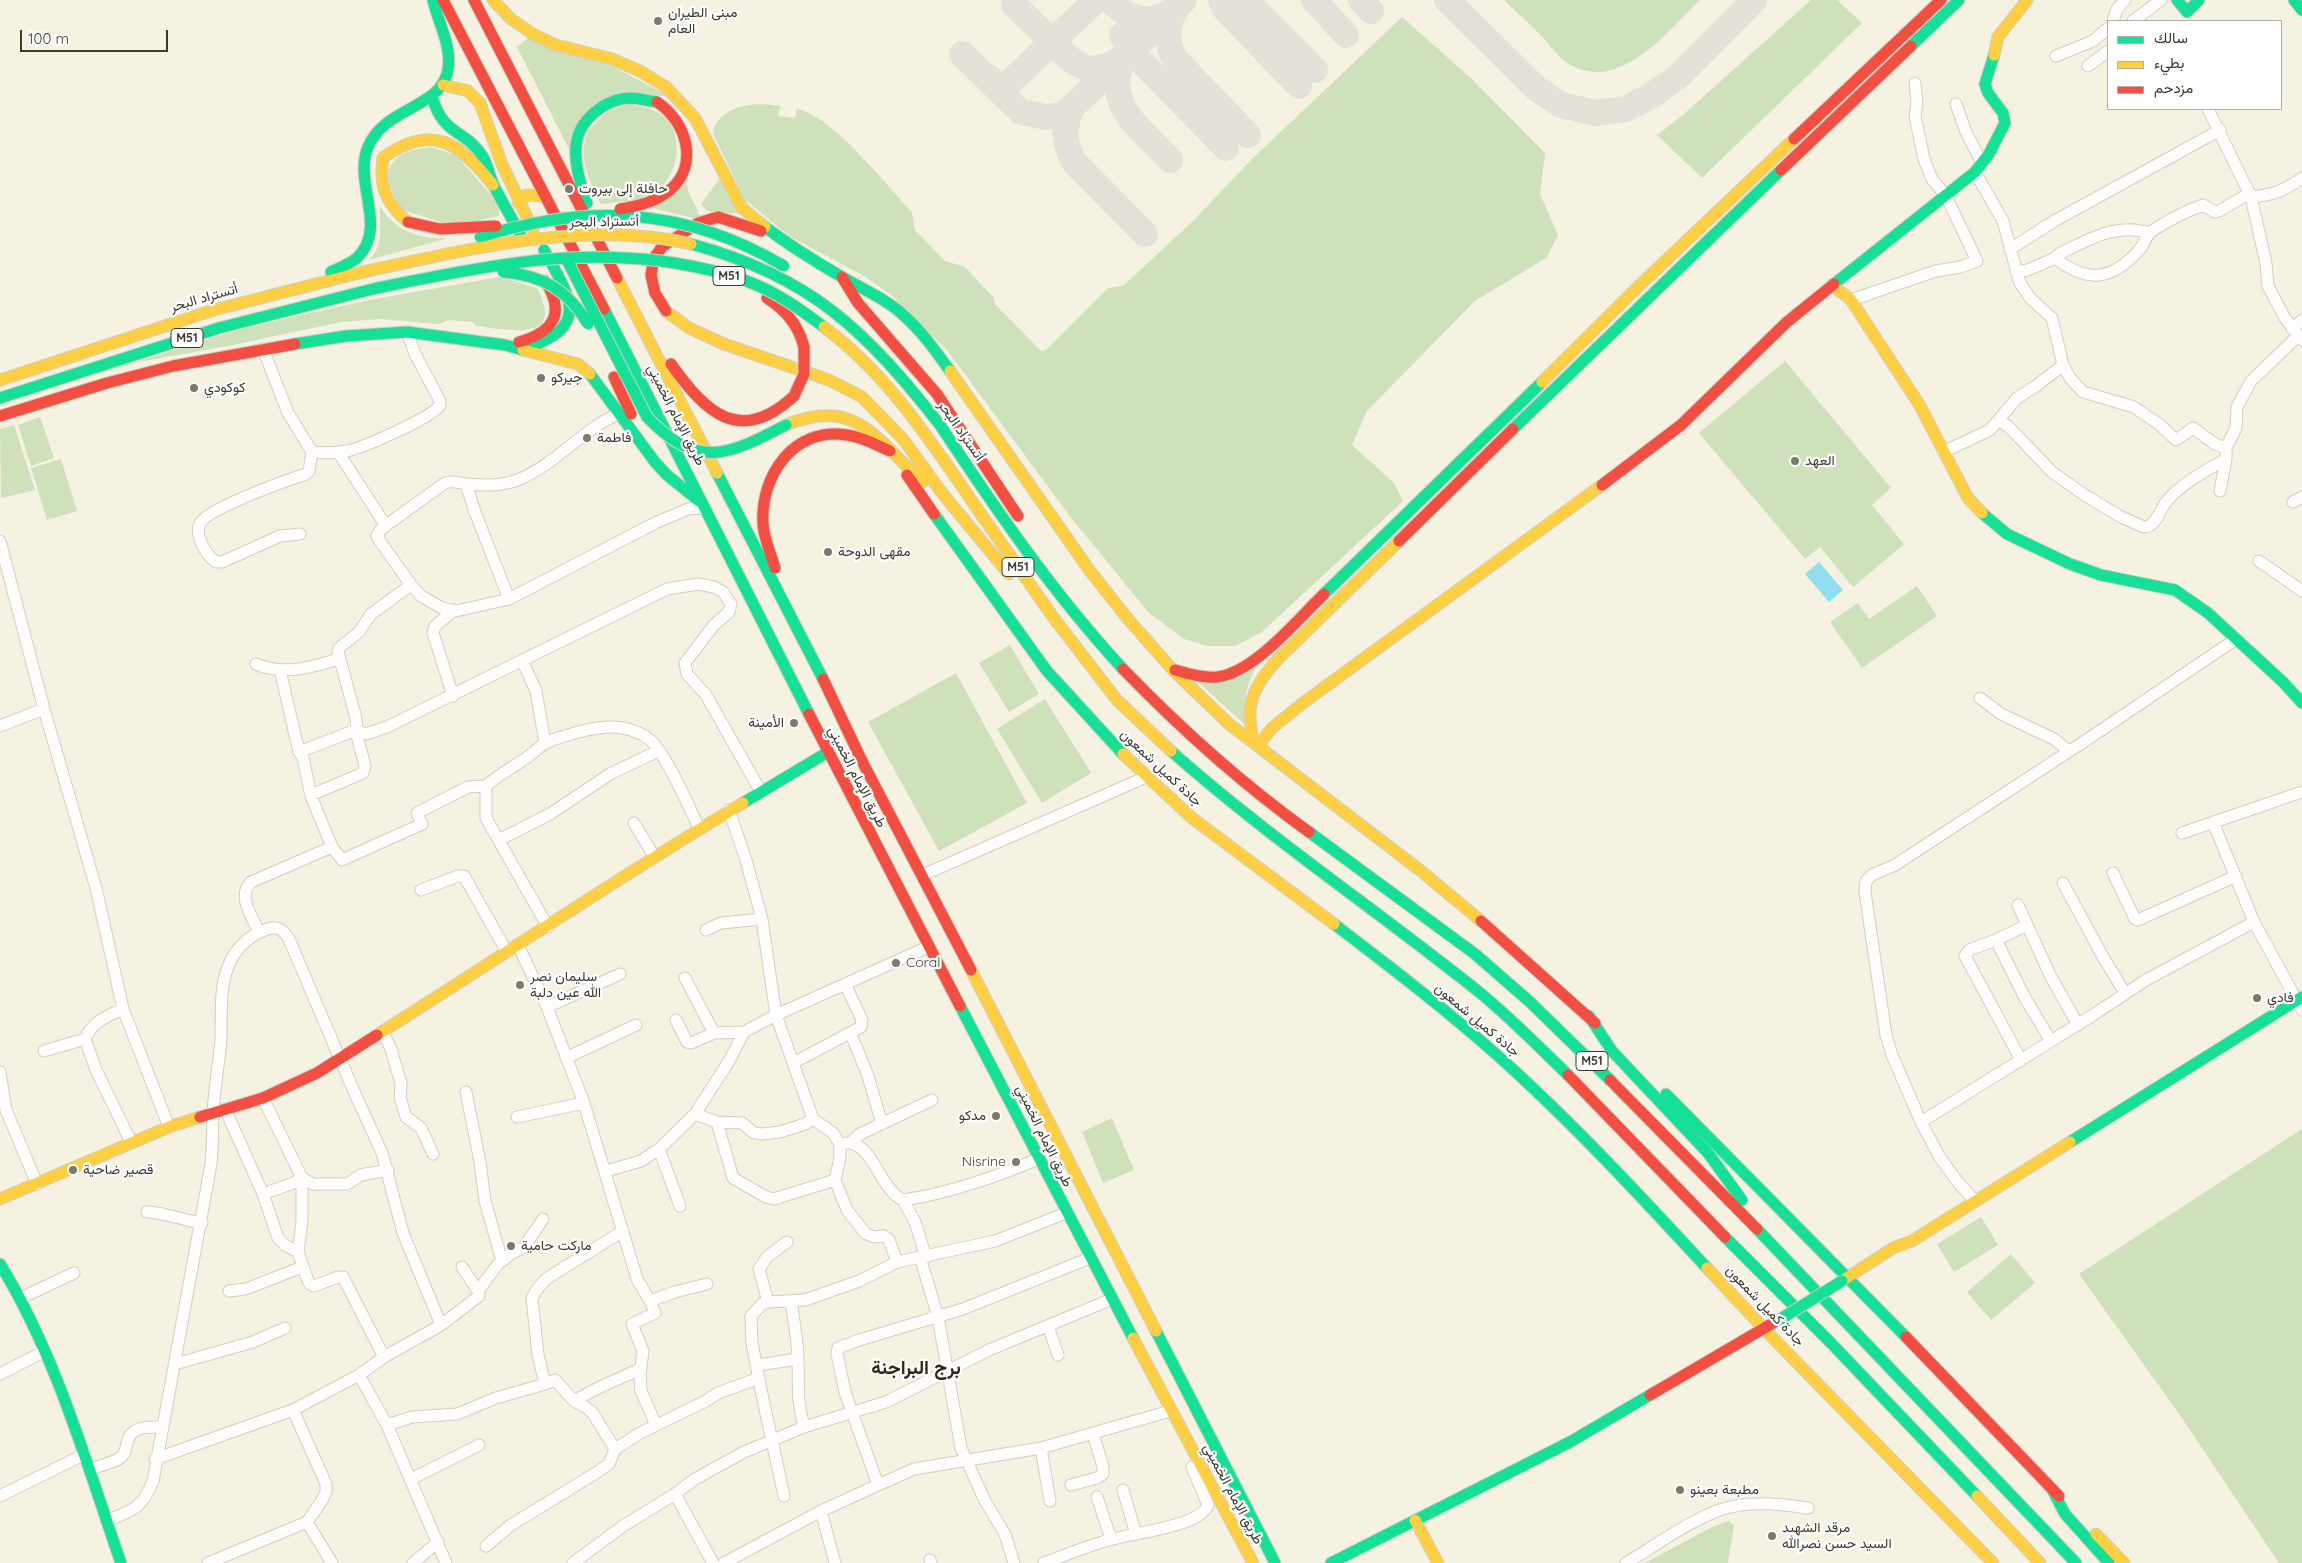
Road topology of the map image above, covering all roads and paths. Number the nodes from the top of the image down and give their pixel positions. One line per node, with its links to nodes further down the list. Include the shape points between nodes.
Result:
1 (433, 0): 22 (main road, via 450,63)
2 (443, 0): 31 (main road, طريق الإمام الخميني)
3 (474, 0): 49 (main road, طريق الإمام الخميني)
4 (493, 0): 38 (main road, via 511,19 534,34 556,45 612,59 666,87 695,118 742,208)
5 (1941, 0): 92 (main road, via 1642,283 1259,657 1234,674 1221,678 1198,677)
6 (1960, 0): 100 (main road, via 1634,310 1281,656 1264,674 1254,694 1250,714)
7 (2027, 0): 27 (main road, via 1998,37 1986,77 1986,87 2003,113 2004,123 1996,142)
8 (2125, 0): 15 (street)
9 (2161, 0): 16 (street)
10 (2177, 0): 14 (main road)
11 (2199, 0): 14 (main road)
12 (2294, 0): 13 (main road)
13 (2302, 10)
14 (2187, 16)
15 (2113, 20)
16 (2134, 20)
17 (2107, 29): 19 (street, via 2093,41)
18 (2107, 52): 20 (street)
19 (2056, 56)
20 (2088, 66)
21 (1915, 83): 32 (street, via 1915,116 1920,143 1932,179)
22 (443, 85): 23 (main road); 33 (main road, via 468,91 480,103)
23 (432, 96): 29 (main road, via 435,112 446,128 482,155); 47 (main road, via 383,125 366,151 362,176 371,222 370,236 359,256)
24 (1956, 104): 27 (street)
25 (2209, 110): 26 (street)
26 (2220, 130): 30 (street); 39 (street, via 2056,220)
27 (1978, 168): 32 (main road); 39 (street, via 2003,221)
28 (2302, 178): 30 (street, via 2273,194)
29 (494, 185): 35 (main road, bridge, via 468,156 440,140 418,138 397,146 383,158 380,180 388,205 408,222 422,228 477,228); 53 (main road, via 555,300 556,308 548,327 530,339)
30 (2250, 195): 36 (street, via 2219,212 2203,205 2194,208); 52 (street, via 2266,263 2268,286)
31 (544, 196): 33 (main road, via 526,194); 37 (main road, طريق الإمام الخميني)
32 (1946, 196): 46 (main road); 48 (street, via 1977,260)
33 (518, 202): 55 (main road, via 568,293 570,304 567,322 556,336 542,345)
34 (575, 217): 35 (main road, bridge); 49 (main road, bridge, via 640,206 655,200 675,184 686,163 684,136 670,111 657,102 631,98 606,105 594,114 577,139 578,172 588,207 627,283); 56 (main road, bridge, via 632,216 678,223 739,242 770,257 834,303)
35 (540, 221): 41 (main road, bridge, via 458,243)
36 (2150, 232): 40 (street, via 2140,229 2098,234); 40 (street, via 2137,252 2121,267 2102,275 2079,274)
37 (564, 233): 67 (main road, bridge, via 568,262 647,417 672,442 699,452 724,452 738,449 802,418 833,414 863,425); 71 (main road, طريق الإمام الخميني)
38 (781, 239): 44 (main road); 70 (main road, via 718,217 698,223 662,247 654,258 651,275 655,293 663,308 689,328 724,344 829,380 862,397 903,439)
39 (2010, 249): 43 (street)
40 (2055, 258): 43 (street)
41 (426, 259): 47 (main road, أتستراد البحر / M51, bridge); 56 (main road, أتستراد البحر / M51, bridge, via 508,243 570,237 610,234 663,239 725,253 771,272 826,305)
42 (659, 262): 45 (main road, M51, bridge, via 610,256 519,261); 49 (main road, bridge, via 723,281 767,298 784,310 800,331 804,347 804,374 794,396 773,415 741,421 722,417 704,406 690,390); 86 (main road, M51, bridge, via 718,272 763,288 817,322 865,361 901,401)
43 (2016, 272): 57 (street, via 2030,298 2052,318)
44 (842, 277): 74 (main road, via 858,304 937,394); 92 (main road, via 901,313 931,344 1090,571)
45 (414, 281): 59 (main road, M51, bridge, via 281,311); 71 (main road, bridge, via 521,272 552,284 586,321 630,412 655,449)
46 (1832, 285): 48 (main road); 100 (main road, via 1787,322 1649,452 1303,703)
47 (297, 287): 58 (main road, أتستراد البحر / M51, via 166,325)
48 (1851, 300): 65 (main road, via 1919,404)
49 (633, 313): 73 (main road, طريق الإمام الخميني)
50 (2302, 320): 52 (street)
51 (407, 332): 53 (main road); 54 (main road, via 346,336); 64 (street, via 440,401 438,409 360,448)
52 (2297, 335): 66 (street, via 2251,381 2238,407 2236,428)
53 (505, 345): 55 (main road)
54 (263, 349): 61 (main road, via 173,366); 63 (street, via 288,413)
55 (522, 349): 60 (main road, via 578,364 590,374)
56 (878, 350): 84 (main road, أتستراد البحر / M51, bridge, via 940,425 1030,557)
57 (2063, 365): 62 (street, via 2016,398); 66 (street, via 2083,392 2134,407 2176,440 2193,428)
58 (0, 380)
59 (0, 398)
60 (620, 413): 68 (street, via 599,423 539,470 520,479 497,485); 71 (main road, via 655,462)
61 (0, 416)
62 (1999, 421): 65 (street, via 1990,430); 66 (street, via 2008,426 2052,472 2086,496 2144,528 2153,524 2175,493)
63 (312, 452): 64 (street); 75 (street, via 306,474 210,514 198,526 202,543 216,562 280,536)
64 (338, 452): 72 (street)
65 (1943, 452): 87 (main road, via 1968,498 2007,534 2070,564 2102,575 2175,590 2208,613)
66 (2226, 453): 69 (street)
67 (893, 454): 70 (main road, via 930,488); 82 (main road, via 853,435 834,434 796,445 779,462 766,488 763,525 777,577); 105 (main road, جادة كميل شمعون, via 1047,671)
68 (466, 484): 72 (street, via 456,481 445,483); 83 (street)
69 (2220, 491)
70 (942, 493): 86 (main road, via 1020,588)
71 (705, 506): 76 (main road, طريق الإمام الخميني); 83 (street, via 655,523)
72 (386, 526): 80 (street, via 379,532 379,540)
73 (742, 526): 76 (main road, via 727,523 720,530); 82 (main road, طريق الإمام الخميني)
74 (1026, 528)
75 (300, 534)
76 (719, 537): 104 (main road, طريق الإمام الخميني)
77 (0, 541): 96 (street)
78 (1036, 544): 84 (main road, via 1052,567)
79 (2259, 561): 81 (street)
80 (411, 585): 85 (street, via 434,604); 88 (street, via 370,614 354,638 340,648)
81 (2302, 591)
82 (778, 595): 119 (main road, طريق الإمام الخميني)
83 (510, 599): 85 (street)
84 (1067, 605): 193 (main road, M51, via 1139,684 1225,766 1272,805 1408,902 1506,981 1610,1078)
85 (454, 610): 93 (street, via 435,626 433,633)
86 (1053, 618): 264 (main road, جادة كميل شمعون / M51, via 1117,700 1155,737 1214,788 1521,1029 1831,1343)
87 (2236, 639): 95 (main road); 102 (street)
88 (339, 659): 91 (street, via 302,669); 98 (street, via 356,718)
89 (522, 660): 93 (street); 99 (street, via 536,691); 107 (street, via 667,589 698,584 714,587 728,597 731,604 729,612 684,662 685,668 691,680 706,695)
90 (256, 664): 91 (street)
91 (280, 670): 103 (street)
92 (1173, 670): 100 (main road, via 1229,724)
93 (453, 696): 98 (street, via 375,732 366,734)
94 (1980, 698): 102 (street, via 2001,714 2054,739)
95 (2302, 704)
96 (44, 709): 97 (street); 140 (street, via 96,888)
97 (0, 726)
98 (356, 730): 103 (street); 109 (street, via 365,766 363,773)
99 (545, 743): 101 (street, via 603,726 621,727 651,740); 106 (street)
100 (1255, 744): 142 (main road, via 1421,871 1506,941)
101 (658, 751): 113 (street); 115 (street, via 610,774 550,814)
102 (2069, 751): 170 (street, via 1866,881 1886,1035)
103 (299, 752): 109 (street)
104 (828, 752): 107 (main road); 132 (main road, طريق الإمام الخميني)
105 (1146, 777): 119 (street); 218 (main road, جادة كميل شمعون, via 1192,818 1401,975 1519,1075 1619,1173)
106 (486, 786): 115 (street, via 486,818); 116 (street, via 468,787 417,812 422,824 342,860)
107 (761, 792): 110 (main road)
108 (2302, 792): 111 (street)
109 (311, 795): 116 (street)
110 (729, 810): 113 (main road); 124 (street)
111 (2213, 822): 114 (street); 120 (street)
112 (634, 823): 117 (street)
113 (699, 828): 117 (main road)
114 (2182, 833)
115 (499, 840): 127 (street)
116 (332, 847): 129 (street, via 246,887 245,897)
117 (654, 856): 127 (main road)
118 (2113, 873): 120 (street, via 2127,905 2138,920)
119 (923, 875): 158 (main road, طريق الإمام الخميني)
120 (2236, 876): 125 (street)
121 (2063, 884): 137 (street)
122 (421, 890): 133 (street, via 464,876)
123 (2018, 904): 126 (street)
124 (762, 919): 128 (street, via 721,923); 141 (street)
125 (2254, 922): 137 (street); 138 (street)
126 (2027, 925): 130 (street); 145 (street)
127 (548, 927): 131 (main road)
128 (706, 930)
129 (259, 932): 154 (street, via 273,926 280,928 289,938); 166 (street, via 236,952 223,984)
130 (1996, 940): 151 (street); 155 (street, via 1969,950 1965,956)
131 (518, 945): 133 (main road); 139 (street)
132 (928, 948): 136 (street); 163 (main road, طريق الإمام الخميني)
133 (507, 952): 147 (main road)
134 (620, 974): 139 (street)
135 (685, 978): 148 (street)
136 (846, 986): 141 (street); 149 (street, via 863,1024)
137 (2125, 993): 145 (street)
138 (2300, 1003): 187 (main road)
139 (547, 1007): 153 (street)
140 (123, 1009): 150 (street, via 103,1018); 172 (street)
141 (776, 1015): 146 (street); 156 (street)
142 (1588, 1016): 193 (main road, via 1609,1048 1724,1173); 205 (main road)
143 (676, 1020): 148 (street, via 687,1042)
144 (636, 1025): 153 (street)
145 (2078, 1025): 151 (street)
146 (744, 1032): 148 (street); 165 (street)
147 (383, 1033): 154 (main road); 177 (street, via 401,1084 400,1097 406,1117 421,1128)
148 (714, 1033)
149 (851, 1034): 156 (street); 171 (street)
150 (85, 1039): 152 (street); 174 (street, via 96,1070)
151 (2051, 1041): 155 (street)
152 (44, 1051)
153 (566, 1058): 162 (street)
154 (341, 1060): 160 (main road); 179 (street)
155 (2021, 1060): 170 (street)
156 (793, 1063): 168 (street)
157 (0, 1072): 183 (street, via 6,1110)
158 (1034, 1091): 163 (main road, via 1035,1103 1029,1111 1018,1110); 173 (main road, طريق الإمام الخميني)
159 (466, 1092): 199 (street, via 485,1201)
160 (263, 1098): 164 (main road); 181 (street)
161 (932, 1100): 171 (street)
162 (584, 1103): 167 (street); 180 (street)
163 (1011, 1103): 178 (main road, طريق الإمام الخميني)
164 (226, 1110): 166 (main road); 184 (street)
165 (694, 1114): 169 (street); 176 (street)
166 (213, 1115): 172 (main road); 192 (street, via 211,1164)
167 (518, 1117)
168 (813, 1119): 169 (street, via 770,1134 754,1132 742,1123); 175 (street)
169 (717, 1122): 182 (street, via 733,1178 766,1197 774,1199)
170 (1921, 1122): 187 (street, via 1943,1162)
171 (882, 1124): 175 (street)
172 (169, 1127): 174 (main road)
173 (1058, 1137): 178 (main road, via 1048,1130 1039,1131 1034,1136); 269 (main road, طريق الإمام الخميني)
174 (131, 1142): 183 (main road)
175 (845, 1144): 182 (street); 186 (street, via 864,1151 894,1195)
176 (659, 1150): 180 (street, via 641,1161); 188 (street)
177 (433, 1154)
178 (1036, 1154): 186 (street, via 993,1176); 190 (main road, طريق الإمام الخميني)
179 (388, 1170): 181 (street, via 361,1176 346,1184 313,1184); 215 (street, via 403,1233)
180 (606, 1171): 194 (street)
181 (302, 1178): 184 (street); 196 (street)
182 (835, 1180): 200 (street, via 853,1220 868,1235 887,1238)
183 (37, 1184): 185 (main road)
184 (263, 1194): 196 (street, via 278,1238)
185 (0, 1199)
186 (904, 1200): 197 (street, via 915,1222)
187 (1974, 1200): 205 (main road, via 1912,1241 1894,1257)
188 (680, 1206)
189 (147, 1212): 192 (street)
190 (1066, 1214): 197 (street, via 995,1241); 198 (main road, طريق الإمام الخميني)
191 (543, 1220): 199 (street, via 524,1247)
192 (202, 1223): 223 (street)
193 (1754, 1224): 291 (main road, M51)
194 (623, 1230): 211 (street, via 637,1279); 230 (street, via 549,1277 539,1285 532,1298 538,1355)
195 (787, 1242): 212 (street, via 767,1257 759,1269)
196 (298, 1252): 202 (street)
197 (923, 1257): 200 (street); 214 (street)
198 (1090, 1258): 210 (main road, طريق الإمام الخميني); 214 (street)
199 (502, 1261): 208 (street)
200 (898, 1262): 213 (street, via 859,1281)
201 (0, 1264): 209 (main road)
202 (302, 1267): 207 (street, via 246,1289); 221 (street, via 314,1286 343,1278)
203 (462, 1267): 208 (street)
204 (74, 1273): 209 (street)
205 (1847, 1281): 218 (main road); 252 (main road)
206 (707, 1284): 211 (street)
207 (229, 1291)
208 (478, 1291): 215 (street, via 476,1298)
209 (21, 1298): 219 (main road)
210 (1112, 1300): 216 (street); 233 (main road, طريق الإمام الخميني)
211 (650, 1302): 225 (street, via 655,1313 632,1324 643,1351)
212 (768, 1302): 213 (street); 224 (street, via 751,1316 752,1343)
213 (791, 1302): 222 (street)
214 (938, 1318): 226 (street); 234 (street, via 838,1348 844,1392)
215 (441, 1325): 221 (street)
216 (1048, 1326): 220 (street); 226 (street)
217 (285, 1328): 223 (street, via 253,1342)
218 (1767, 1331): 263 (main road, via 1574,1447); 288 (main road, جادة كميل شمعون)
219 (45, 1351): 227 (street); 245 (main road)
220 (1058, 1355)
221 (384, 1357): 228 (street)
222 (798, 1359): 224 (street); 238 (street, via 798,1400)
223 (175, 1364): 237 (street)
224 (758, 1365): 229 (street)
225 (640, 1369): 231 (street); 236 (street, via 641,1391)
226 (946, 1370): 234 (street, via 886,1402); 247 (street, via 958,1434)
227 (0, 1374)
228 (359, 1375): 232 (street); 235 (street)
229 (760, 1378): 236 (street, via 718,1393); 240 (street)
230 (545, 1384): 231 (street, via 555,1380); 235 (street, via 496,1398 457,1414 412,1417)
231 (574, 1401): 244 (street, via 592,1412)
232 (293, 1410): 246 (street); 262 (street, via 326,1484 322,1502)
233 (1170, 1412): 239 (street); 243 (main road, طريق الإمام الخميني)
234 (852, 1413): 238 (street); 251 (street)
235 (387, 1425): 249 (street)
236 (656, 1425): 244 (street)
237 (163, 1427): 246 (street); 248 (street, via 135,1430 128,1438 124,1454)
238 (804, 1427): 240 (street)
239 (1093, 1433): 242 (street); 250 (street, via 1103,1472 1097,1478)
240 (772, 1440): 254 (street, via 695,1479); 256 (street)
241 (479, 1445): 249 (street)
242 (1041, 1448): 247 (street); 258 (street)
243 (1191, 1448): 265 (street, via 1191,1465 1208,1505 1205,1511 1181,1522); 281 (main road, طريق الإمام الخميني)
244 (615, 1449): 268 (street, via 609,1464 511,1525)
245 (85, 1454): 248 (main road); 255 (street)
246 (155, 1459): 261 (street, via 148,1495 131,1511)
247 (967, 1462): 251 (street, via 914,1469); 279 (street, via 1005,1534)
248 (90, 1469): 261 (main road)
249 (411, 1479): 267 (street)
250 (1071, 1485)
251 (878, 1486): 260 (street)
252 (2052, 1489): 292 (main road, via 2065,1514); 293 (main road)
253 (1123, 1490): 265 (street)
254 (675, 1494): 275 (street, via 622,1526); 276 (street)
255 (0, 1496)
256 (784, 1496)
257 (1097, 1497): 266 (street)
258 (1050, 1501)
259 (1808, 1508): 287 (street, via 1760,1504 1723,1509 1703,1517)
260 (821, 1511): 277 (street); 278 (street)
261 (108, 1520): 270 (main road)
262 (307, 1522): 271 (street); 272 (street)
263 (1417, 1523): 284 (main road); 285 (main road); 286 (main road)
264 (2001, 1523): 289 (main road); 290 (main road, جادة كميل شمعون / M51)
265 (1136, 1534): 266 (street)
266 (1110, 1539): 280 (street)
267 (438, 1542): 273 (street); 274 (street)
268 (486, 1546)
269 (1268, 1550): 282 (main road, طريق الإمام الخميني); 283 (main road)
270 (121, 1563)
271 (208, 1563)
272 (332, 1563)
273 (413, 1563)
274 (446, 1563)
275 (573, 1563)
276 (713, 1563)
277 (724, 1563)
278 (834, 1563)
279 (1014, 1563)
280 (1044, 1563)
281 (1253, 1563)
282 (1275, 1563)
283 (1284, 1563)
284 (1331, 1563)
285 (1350, 1563)
286 (1438, 1563)
287 (1626, 1563)
288 (1993, 1563)
289 (2032, 1563)
290 (2040, 1563)
291 (2076, 1563)
292 (2109, 1563)
293 (2124, 1563)

